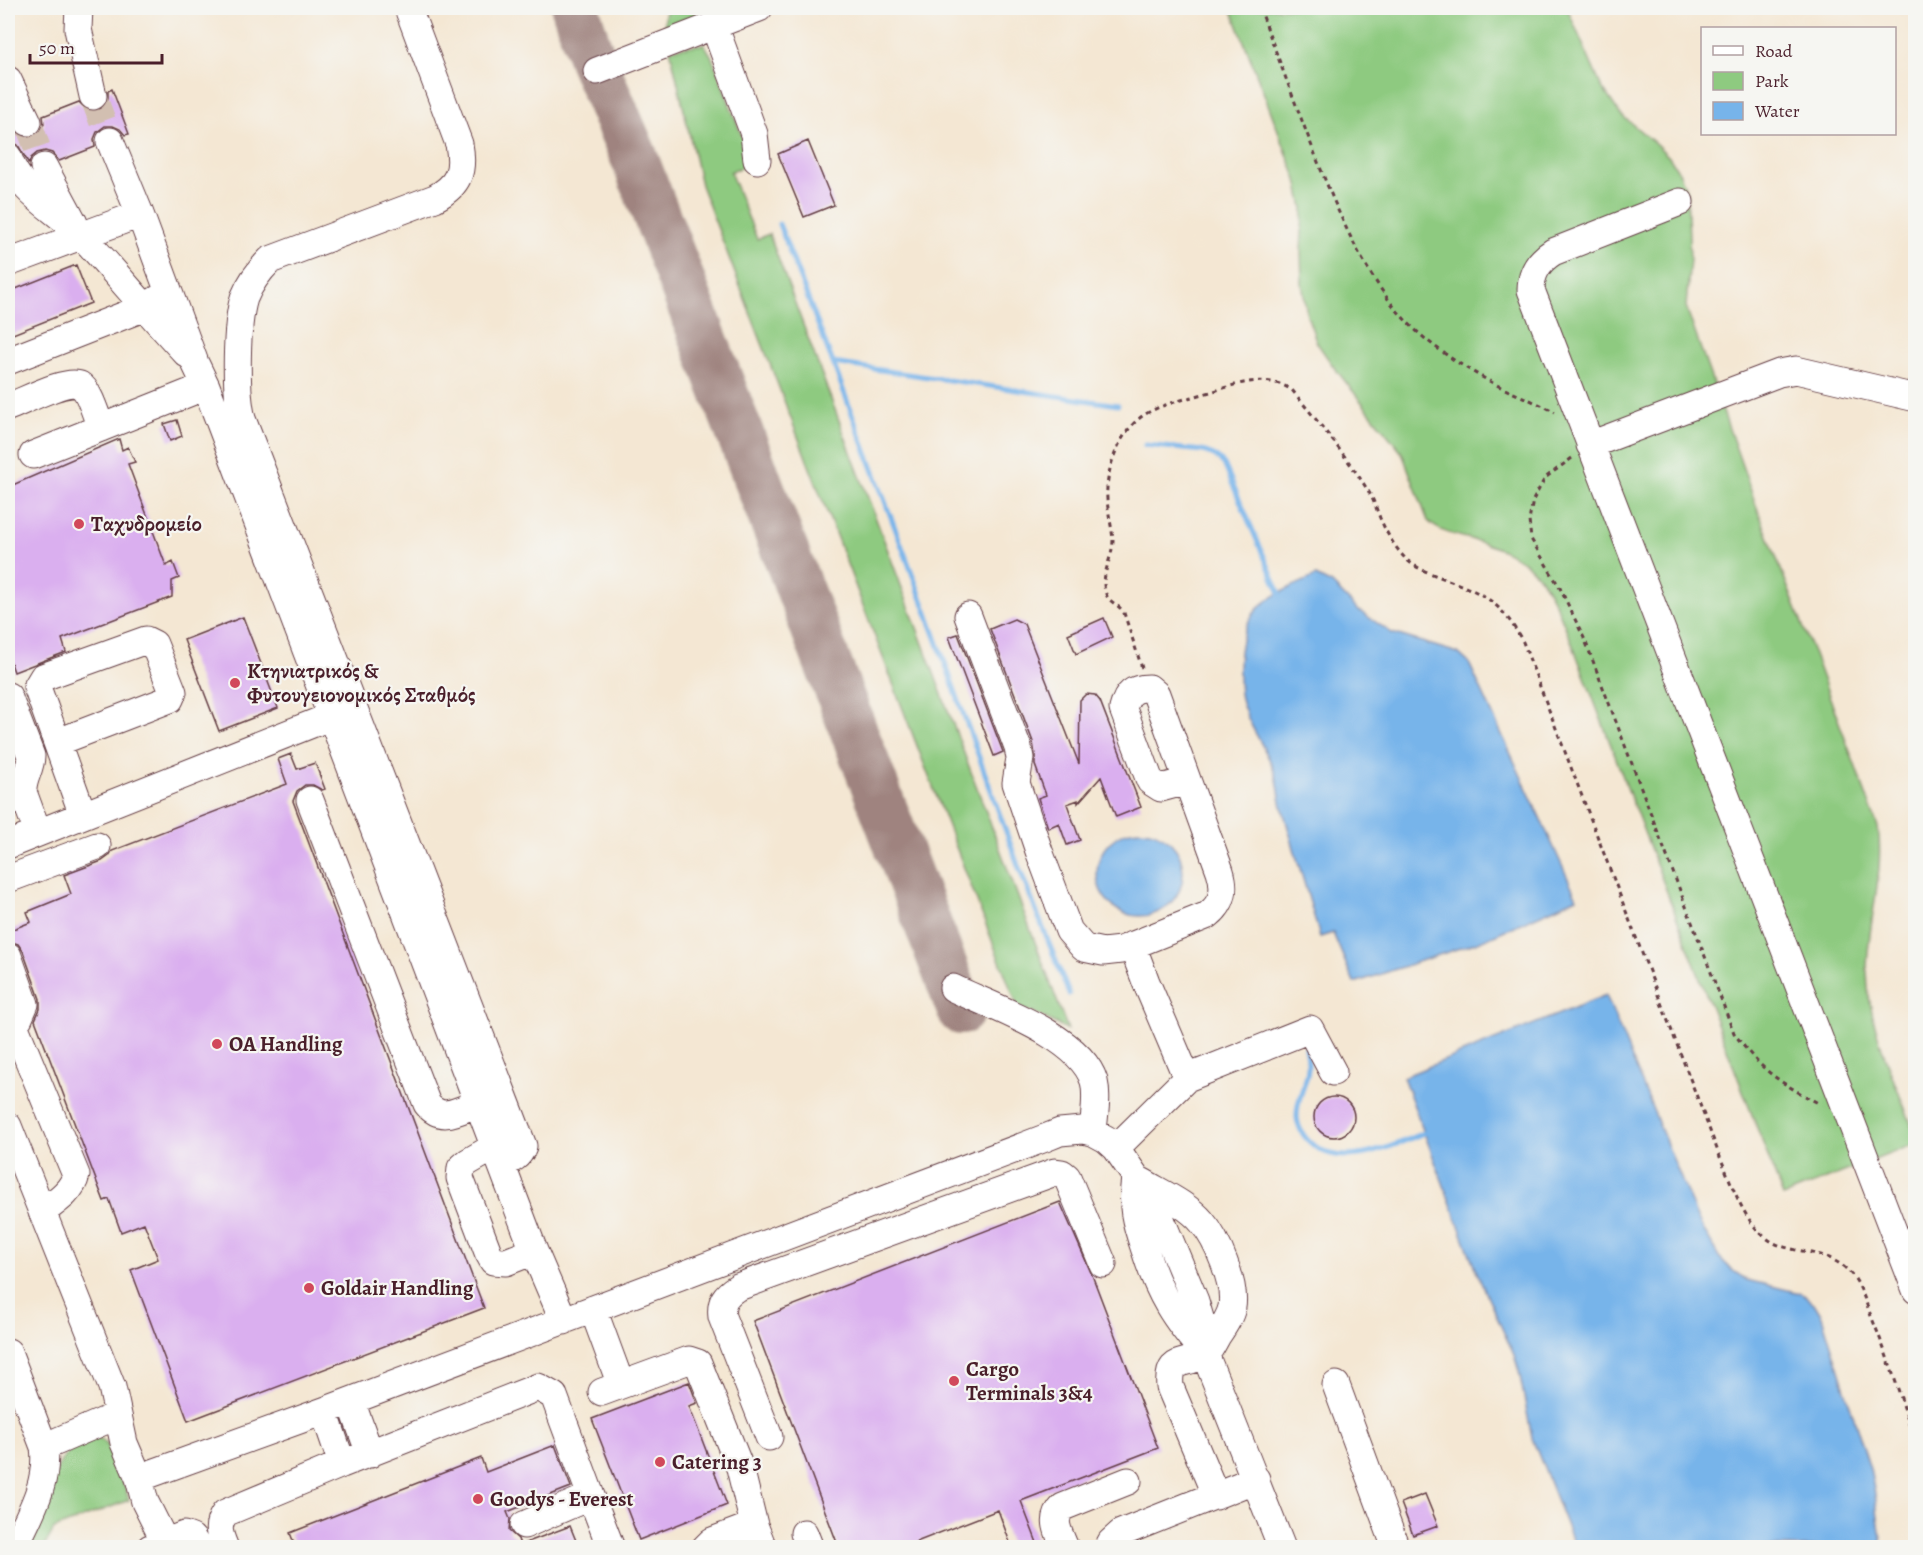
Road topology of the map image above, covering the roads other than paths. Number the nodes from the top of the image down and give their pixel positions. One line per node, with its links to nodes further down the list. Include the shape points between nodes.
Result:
1 (79, 8): 7 (street, via 78,29)
2 (408, 8): 47 (street, via 459,144 463,162 458,177 448,191 435,198 270,260 257,273 240,318 238,403 523,1146 514,1159)
3 (759, 8): 4 (street)
4 (714, 25): 5 (street); 11 (street, via 754,134)
5 (597, 71)
6 (8, 80): 8 (street)
7 (93, 96)
8 (28, 122)
9 (110, 141): 14 (street)
10 (8, 157): 15 (street, via 26,190)
11 (757, 160)
12 (44, 167): 15 (street)
13 (1680, 201): 24 (street, via 1553,252 1534,271 1534,300)
14 (140, 214): 15 (street); 17 (street)
15 (80, 234): 16 (street); 18 (street)
16 (8, 263)
17 (170, 292): 18 (street); 20 (street)
18 (143, 308): 19 (street); 20 (street)
19 (8, 361)
20 (200, 375): 23 (street); 28 (street)
21 (1916, 398): 24 (street, via 1796,370)
22 (8, 407): 23 (street, via 69,383 80,385)
23 (101, 428): 25 (street)
24 (1586, 432): 54 (street)
25 (33, 455)
26 (968, 616): 37 (street, via 1018,748 1016,783 1069,931 1084,948 1093,951 1121,950)
27 (8, 696): 33 (street, via 31,756 22,785)
28 (332, 716): 32 (street); 43 (street)
29 (58, 742): 29 (street, via 170,699 173,692 154,644 146,640 43,677 38,687); 32 (street)
30 (1187, 781): 30 (street, via 1156,694 1149,688 1130,692 1123,709 1150,782 1161,788); 37 (street, via 1223,880 1222,900 1208,915)
31 (310, 800): 43 (street, via 427,1104 438,1114 446,1115)
32 (83, 815): 33 (street)
33 (38, 832): 34 (street)
34 (8, 844)
35 (97, 846): 36 (street)
36 (8, 879)
37 (1132, 945): 42 (street)
38 (8, 956): 40 (street, via 25,1004 19,1018)
39 (952, 988): 45 (street, via 1049,1033 1079,1056 1094,1083)
40 (9, 1018): 50 (street, via 76,1175 68,1191)
41 (1333, 1072): 42 (street, via 1310,1029)
42 (1187, 1078): 46 (street)
43 (478, 1103): 47 (street)
44 (8, 1126): 50 (street)
45 (1093, 1132): 46 (street); 49 (street, via 1060,1132)
46 (1116, 1148): 48 (street)
47 (498, 1156): 52 (street); 52 (street, via 468,1161 461,1168 460,1178 488,1252 493,1262 506,1262)
48 (1135, 1177): 58 (street, via 1134,1219 1155,1281 1173,1314); 58 (street, via 1201,1220 1217,1246 1229,1278 1232,1305)
49 (884, 1198): 51 (street); 55 (street)
50 (42, 1212): 62 (street, via 112,1387)
51 (897, 1230): 53 (street, via 1054,1172 1062,1173); 63 (street, via 738,1287 723,1300 722,1317)
52 (534, 1251): 56 (street)
53 (1103, 1264)
54 (1916, 1290)
55 (593, 1309): 56 (street); 73 (street, via 611,1389 689,1360 698,1363 740,1468)
56 (564, 1321): 60 (street)
57 (8, 1352): 64 (street)
58 (1205, 1354): 68 (street); 71 (street, via 1172,1367 1170,1387)
59 (1336, 1385): 83 (street)
60 (351, 1401): 61 (street); 65 (street)
61 (324, 1411): 66 (street); 67 (street)
62 (118, 1415): 64 (street); 67 (street, via 124,1443)
63 (769, 1437)
64 (44, 1447): 76 (street, via 46,1472)
65 (370, 1454): 66 (street); 70 (street, via 538,1387 554,1396)
66 (342, 1464): 78 (street, via 225,1513 218,1530)
67 (146, 1476): 74 (street, via 148,1508)
68 (1256, 1479): 71 (street); 75 (street)
69 (1128, 1481): 81 (street, via 1058,1512 1055,1522)
70 (591, 1496): 72 (street); 79 (street)
71 (1216, 1496): 82 (street, via 1121,1533)
72 (524, 1525)
73 (759, 1536): 80 (street, via 712,1541)
74 (158, 1539): 77 (street, via 184,1535 192,1538)
75 (1275, 1545)
76 (14, 1548)
77 (198, 1548)
78 (225, 1548)
79 (611, 1548)
80 (705, 1548)
81 (1065, 1548)
82 (1108, 1548)
83 (1396, 1548)

